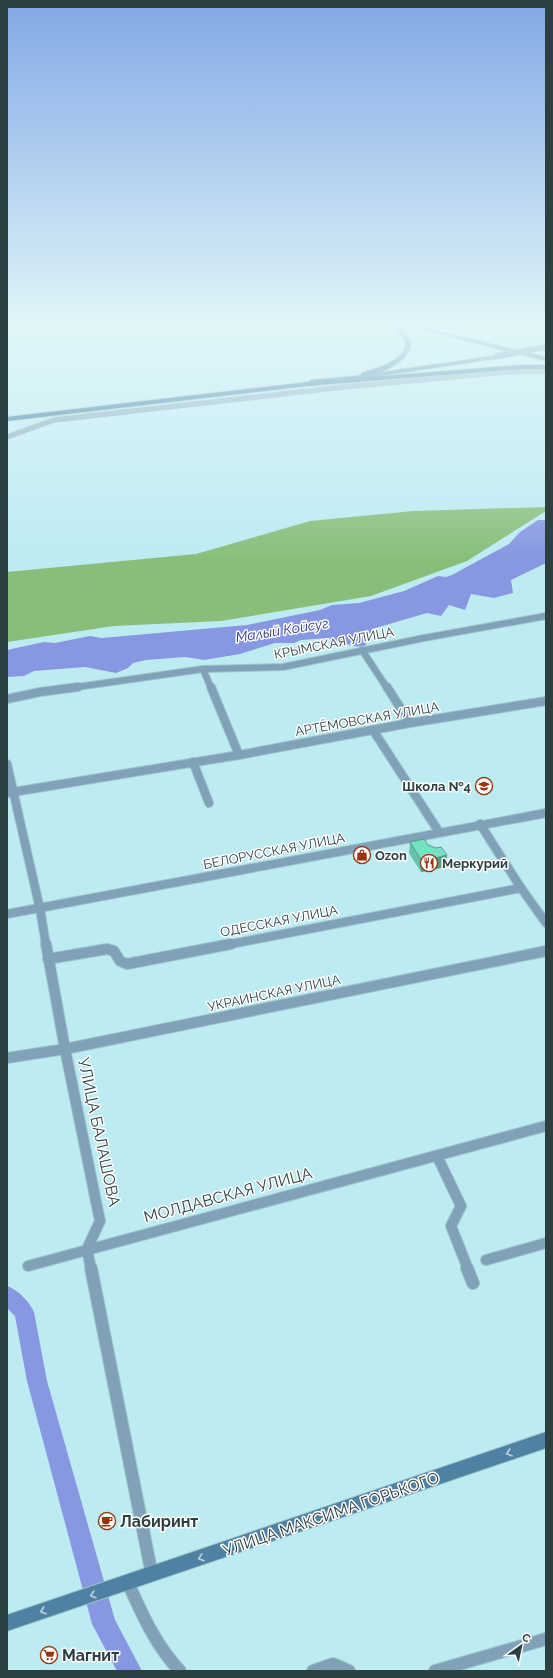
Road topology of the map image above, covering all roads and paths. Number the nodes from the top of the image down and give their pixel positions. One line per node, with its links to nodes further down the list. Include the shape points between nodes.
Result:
1 (129, 402): 4 (main road)
2 (149, 402): 5 (main road)
3 (209, 402): 6 (street, via 54,420)
4 (7, 415)
5 (7, 419)
6 (7, 436)
7 (546, 616): 8 (street, КРЫМСКАЯ УЛИЦА)
8 (362, 650): 9 (street, КРЫМСКАЯ УЛИЦА, via 283,667); 12 (street)
9 (203, 669): 10 (street, КРЫМСКАЯ УЛИЦА); 14 (street)
10 (7, 699)
11 (546, 701): 12 (street, АРТЁМОВСКАЯ УЛИЦА)
12 (410, 723): 13 (street, АРТЁМОВСКАЯ УЛИЦА)
13 (373, 730): 14 (street, АРТЁМОВСКАЯ УЛИЦА); 21 (street)
14 (239, 755): 15 (street, АРТЁМОВСКАЯ УЛИЦА)
15 (192, 762): 17 (street, АРТЁМОВСКАЯ УЛИЦА); 18 (street)
16 (7, 764): 17 (street, УЛИЦА БАЛАШОВА)
17 (10, 792): 23 (street, УЛИЦА БАЛАШОВА)
18 (209, 803)
19 (546, 812): 20 (street, БЕЛОРУССКАЯ УЛИЦА)
20 (480, 824): 21 (street, БЕЛОРУССКАЯ УЛИЦА); 22 (street)
21 (439, 832): 23 (street, БЕЛОРУССКАЯ УЛИЦА)
22 (521, 888): 25 (street); 27 (street, ОДЕССКАЯ УЛИЦА, via 127,964 120,961 118,954 113,950 107,949)
23 (40, 909): 24 (street, БЕЛОРУССКАЯ УЛИЦА); 27 (street, УЛИЦА БАЛАШОВА)
24 (7, 914)
25 (546, 923)
26 (546, 951): 28 (street, УКРАИНСКАЯ УЛИЦА)
27 (48, 959): 28 (street, УЛИЦА БАЛАШОВА)
28 (65, 1049): 29 (street, УКРАИНСКАЯ УЛИЦА); 33 (street, УЛИЦА БАЛАШОВА, via 100,1221)
29 (7, 1058)
30 (546, 1126): 31 (street, МОЛДАВСКАЯ УЛИЦА)
31 (437, 1156): 33 (street, МОЛДАВСКАЯ УЛИЦА); 36 (street, via 461,1206 451,1226)
32 (546, 1243): 34 (street)
33 (87, 1249): 35 (street, МОЛДАВСКАЯ УЛИЦА); 38 (street)
34 (486, 1260)
35 (28, 1266)
36 (473, 1283)
37 (546, 1440): 38 (main road, УЛИЦА МАКСИМА ГОРЬКОГО, one-way to 38)
38 (152, 1575): 39 (main road, УЛИЦА МАКСИМА ГОРЬКОГО)
39 (122, 1585): 40 (main road, УЛИЦА МАКСИМА ГОРЬКОГО, one-way to 40); 42 (street, via 174,1666)
40 (7, 1624)
41 (546, 1639): 45 (street)
42 (180, 1671)
43 (313, 1671): 44 (street, via 332,1664)
44 (349, 1671)
45 (435, 1671)

